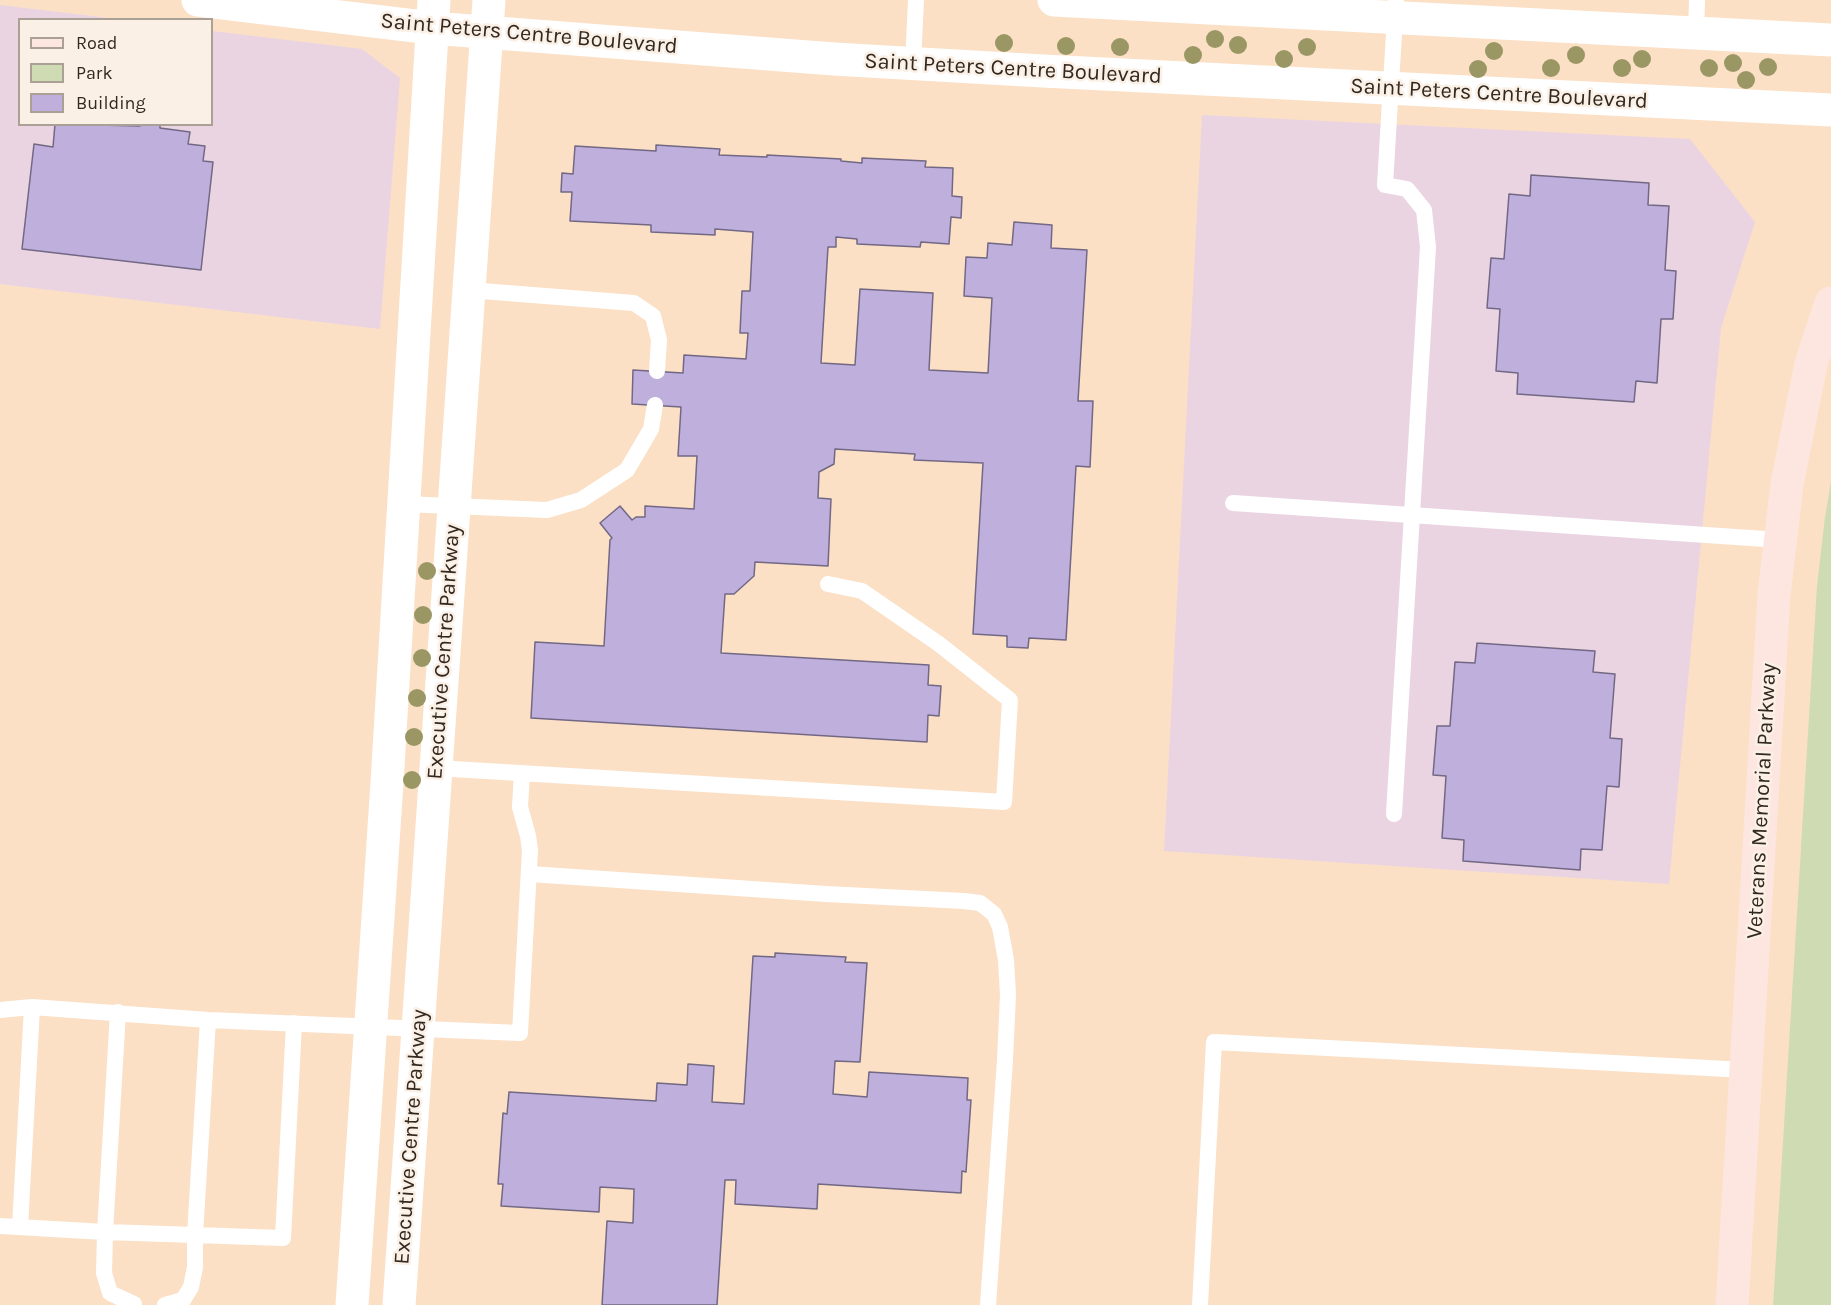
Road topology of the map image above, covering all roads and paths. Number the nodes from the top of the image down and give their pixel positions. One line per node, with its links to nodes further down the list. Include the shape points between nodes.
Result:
1 (198, 0): 7 (street, Saint Peters Centre Boulevard)
2 (489, 0): 8 (street, Executive Centre Parkway)
3 (916, 0): 11 (lane)
4 (1054, 0): 6 (street)
5 (1697, 0): 9 (lane)
6 (1396, 9): 9 (street); 12 (lane)
7 (433, 14): 8 (street, Saint Peters Centre Boulevard); 19 (street)
8 (487, 32): 11 (street, Saint Peters Centre Boulevard); 14 (street, Executive Centre Parkway)
9 (1696, 33): 10 (street)
10 (1831, 40)
11 (913, 64): 12 (street, Saint Peters Centre Boulevard)
12 (1392, 88): 13 (street, Saint Peters Centre Boulevard); 21 (lane, via 1385,185 1407,189 1424,210 1428,247)
13 (1831, 110)
14 (469, 290): 16 (lane, via 634,303 653,316 659,340); 20 (street, Executive Centre Parkway)
15 (1831, 303): 22 (main road, Veterans Memorial Parkway, via 1811,364)
16 (657, 371)
17 (655, 405): 20 (lane, via 651,429 627,470 581,500 547,510)
18 (1233, 503): 21 (lane)
19 (404, 504): 20 (lane); 33 (street)
20 (454, 507): 24 (street, Executive Centre Parkway)
21 (1412, 514): 22 (lane); 26 (lane)
22 (1780, 540): 35 (main road, Veterans Memorial Parkway)
23 (828, 584): 25 (lane, via 862,591 1010,700 1004,802)
24 (436, 768): 25 (lane); 34 (street, Executive Centre Parkway)
25 (522, 773): 27 (lane, via 520,807 528,837)
26 (1394, 814)
27 (530, 874): 34 (lane, via 520,1033); 44 (lane, via 964,901 980,903 994,914 1006,960 1008,994)
28 (32, 1007): 29 (lane); 30 (lane); 37 (lane)
29 (0, 1010)
30 (118, 1012): 31 (lane); 38 (lane)
31 (208, 1020): 32 (lane); 39 (lane)
32 (294, 1023): 33 (lane); 39 (lane, via 283,1238)
33 (371, 1026): 34 (lane); 42 (street)
34 (418, 1028): 43 (street, Executive Centre Parkway)
35 (1746, 1070): 45 (lane, via 1214,1042); 46 (main road, Veterans Memorial Parkway)
36 (0, 1226): 37 (lane)
37 (20, 1227): 38 (lane)
38 (105, 1232): 39 (lane); 40 (lane, via 104,1273 110,1293)
39 (195, 1235): 41 (lane, via 191,1287 183,1300)
40 (134, 1304)
41 (165, 1305)
42 (352, 1305)
43 (399, 1305)
44 (988, 1305)
45 (1200, 1305)
46 (1732, 1305)

